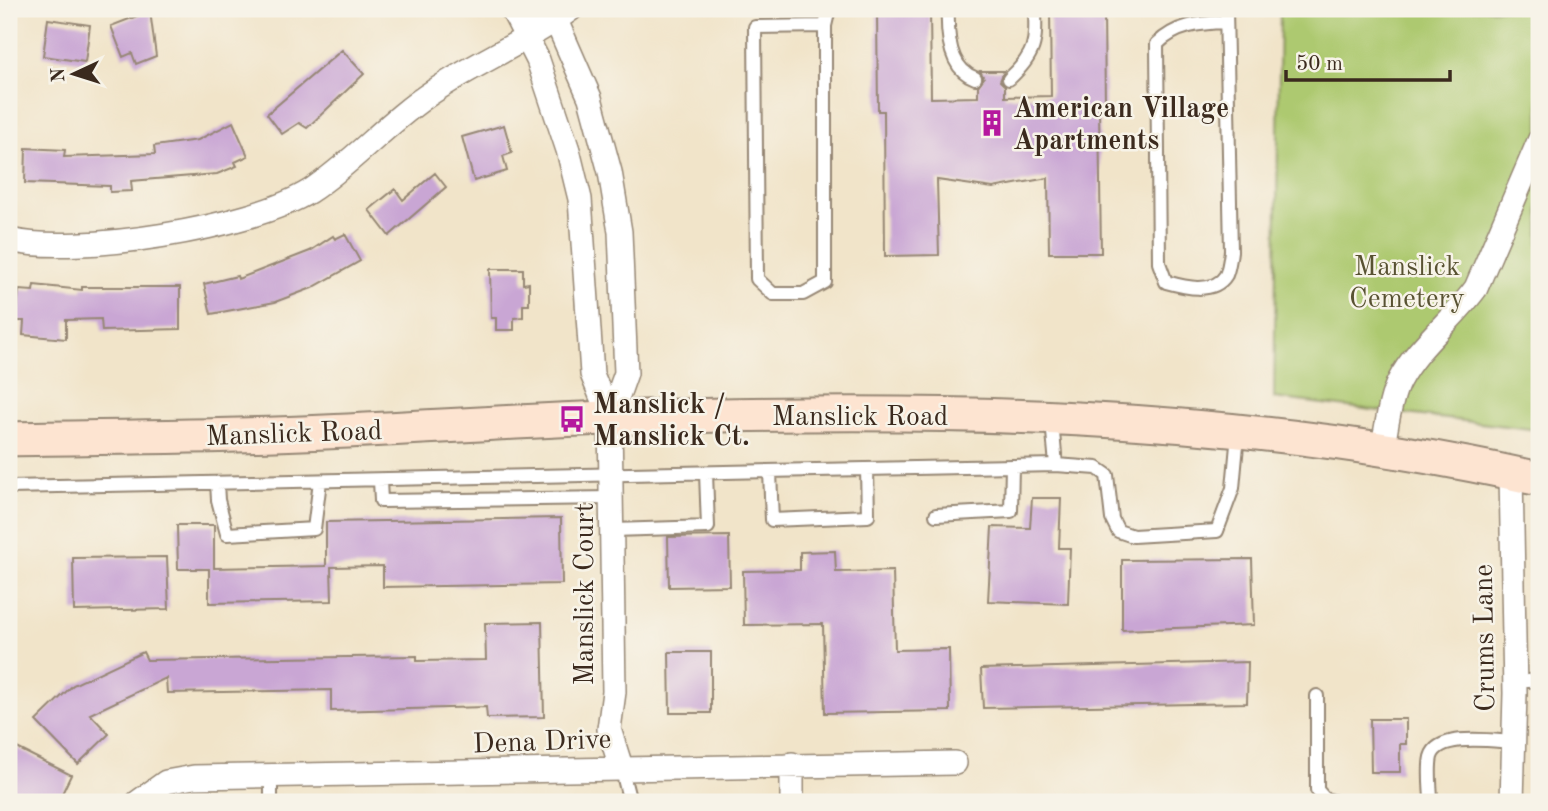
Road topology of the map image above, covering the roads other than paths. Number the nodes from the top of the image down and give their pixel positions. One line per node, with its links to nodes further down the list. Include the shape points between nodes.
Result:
1 (512, 9): 6 (street)
2 (829, 9): 8 (lane)
3 (948, 9): 9 (lane, via 953,57 966,75)
4 (1035, 9): 10 (lane, via 1036,44 1025,64)
5 (1226, 9): 7 (lane)
6 (550, 20): 12 (street, via 434,90 386,124 309,191 277,207 221,224 134,239 54,244); 14 (street, via 564,137 580,199 592,374); 14 (street, via 590,98 620,232 626,373)
7 (1226, 22): 7 (lane, via 1231,251 1226,275 1215,285 1190,289 1166,282 1159,263 1157,44 1170,31)
8 (825, 26): 8 (lane, via 755,27 757,279 773,294 803,294 825,282)
9 (975, 78)
10 (1009, 79)
11 (1539, 141): 17 (street, via 1476,288 1411,361 1398,383)
12 (9, 240)
13 (1052, 416): 14 (main road, Manslick Road); 15 (main road, Manslick Road); 19 (lane)
14 (610, 418): 16 (main road, Manslick Road, via 314,433); 27 (street, Manslick Court)
15 (1239, 430): 17 (main road, Manslick Road); 19 (lane, via 1233,488 1217,531 1133,536 1118,531 1112,519 1107,475 1097,468)
16 (9, 439)
17 (1382, 450): 23 (main road, Manslick Road)
18 (1012, 466): 19 (lane); 20 (lane); 29 (lane, via 1012,511)
19 (1056, 466)
20 (867, 470): 21 (lane); 21 (lane, via 868,516 772,520)
21 (770, 472): 22 (lane)
22 (706, 473): 27 (lane); 30 (lane, via 708,527)
23 (1525, 476): 32 (street, Crums Lane)
24 (380, 480): 25 (lane); 27 (lane); 27 (lane, via 381,501)
25 (320, 481): 26 (lane); 26 (lane, via 314,529 228,534)
26 (217, 483): 28 (lane)
27 (612, 486): 30 (street, Manslick Court)
28 (9, 487)
29 (936, 515)
30 (613, 530): 37 (street, Manslick Court, via 614,692 609,729)
31 (1539, 680): 32 (lane)
32 (1515, 681): 34 (street, Crums Lane)
33 (1317, 696): 43 (lane, via 1317,790)
34 (1514, 742): 44 (lane, via 1447,741 1436,747 1431,757); 45 (street, Crums Lane)
35 (955, 763): 36 (street, Dena Drive)
36 (792, 764): 37 (street, Dena Drive); 42 (street)
37 (621, 767): 38 (street, Dena Drive); 41 (lane)
38 (271, 776): 39 (street, Dena Drive, via 176,779 154,788); 40 (lane)
39 (138, 802)
40 (271, 802)
41 (630, 802)
42 (792, 802)
43 (1336, 802)
44 (1431, 802)
45 (1512, 802)

